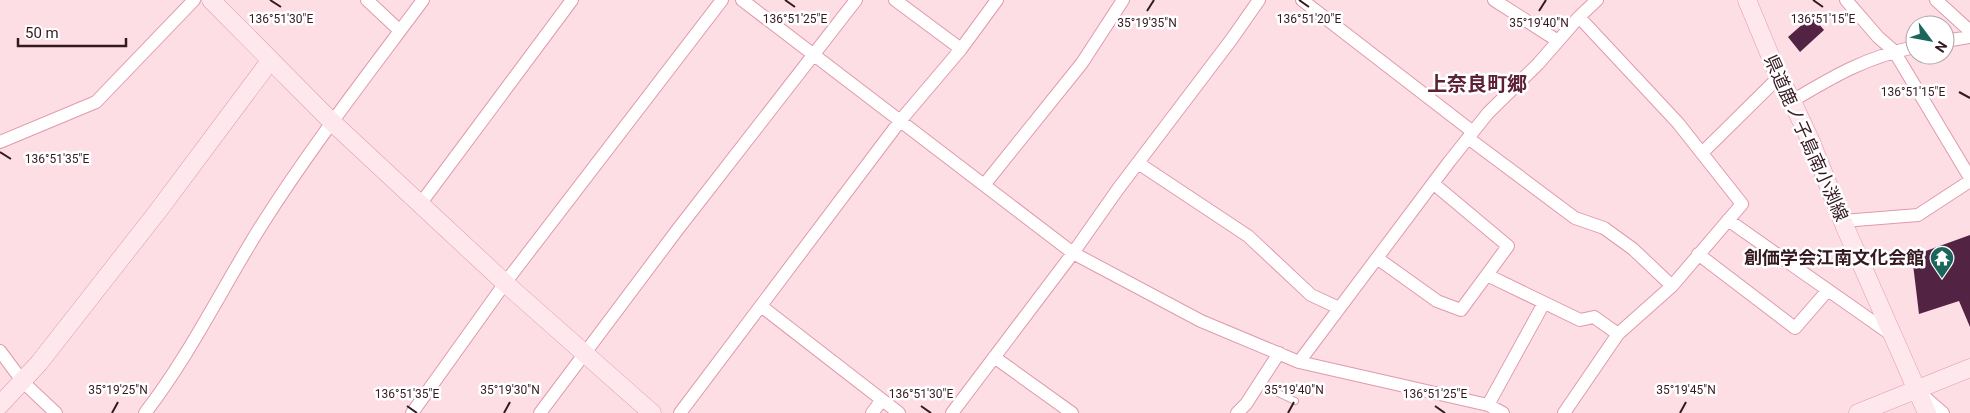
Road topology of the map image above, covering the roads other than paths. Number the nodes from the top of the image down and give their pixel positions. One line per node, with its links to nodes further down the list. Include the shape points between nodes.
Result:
1 (194, 0): 35 (street, via 96,102)
2 (211, 0): 29 (street)
3 (367, 0): 21 (street)
4 (423, 0): 21 (street)
5 (572, 0): 41 (street)
6 (722, 0): 48 (street)
7 (742, 0): 28 (street)
8 (856, 0): 28 (street)
9 (895, 0): 26 (street)
10 (997, 0): 26 (street)
11 (1122, 0): 40 (street, via 1082,63)
12 (1259, 0): 37 (street)
13 (1302, 0): 34 (street)
14 (1494, 0): 24 (street)
15 (1597, 0): 19 (street)
16 (1747, 0): 30 (street, 県道鹿ノ子島南小渕線)
17 (1846, 0): 27 (street)
18 (1936, 0): 20 (street)
19 (1578, 17): 24 (street); 36 (street)
20 (1970, 30)
21 (400, 31): 32 (street)
22 (1970, 37): 23 (street)
23 (1955, 39)
24 (1558, 41): 34 (street)
25 (1905, 49): 27 (street)
26 (960, 50): 33 (street)
27 (1894, 51): 31 (street, via 1867,60); 38 (street)
28 (813, 55): 33 (street); 58 (street)
29 (270, 61): 32 (street); 62 (street, via 158,211)
30 (1779, 77): 31 (street, 県道鹿ノ子島南小渕線); 36 (street)
31 (1792, 101): 43 (street, 県道鹿ノ子島南小渕線)
32 (331, 121): 41 (street); 70 (street, via 262,225 177,368)
33 (900, 121): 40 (street); 52 (street)
34 (1470, 135): 39 (street); 49 (street, via 1576,218 1604,228 1633,249)
35 (0, 142)
36 (1702, 153): 42 (street, via 1742,204)
37 (1138, 163): 44 (street); 53 (street, via 1248,236 1311,295)
38 (1970, 180): 43 (street, via 1918,215)
39 (1434, 184): 46 (street); 47 (street, via 1508,246)
40 (984, 185): 44 (street)
41 (421, 203): 48 (street)
42 (1728, 220): 45 (street); 50 (street)
43 (1843, 221): 55 (street, 県道鹿ノ子島南小渕線)
44 (1073, 253): 57 (street, via 1201,321); 59 (street)
45 (1698, 254): 49 (street); 50 (street, via 1795,328)
46 (1378, 258): 47 (street, via 1437,301 1462,310); 53 (street)
47 (1487, 275): 51 (street)
48 (505, 283): 58 (street); 71 (street)
49 (1672, 286): 54 (street)
50 (1828, 290): 55 (street)
51 (1544, 303): 54 (street, via 1580,320 1594,317); 68 (street)
52 (760, 306): 65 (street); 74 (street)
53 (1339, 308): 60 (street)
54 (1618, 334): 81 (street)
55 (1892, 335): 64 (street, 県道鹿ノ子島南小渕線)
56 (0, 351): 62 (street)
57 (1279, 353): 60 (street); 63 (street)
58 (584, 354): 72 (street); 73 (street)
59 (994, 357): 77 (street); 78 (street)
60 (1299, 362): 68 (street)
61 (1970, 368): 64 (street)
62 (23, 382): 67 (street); 69 (street)
63 (1259, 384): 66 (lane); 79 (street)
64 (1916, 390): 82 (street); 83 (street, 県道鹿ノ子島南小渕線); 84 (street)
65 (882, 400): 75 (street); 76 (street)
66 (1295, 401)
67 (0, 405)
68 (1488, 405): 80 (street)
69 (56, 413)
70 (145, 413)
71 (412, 413)
72 (540, 413)
73 (652, 413)
74 (680, 413)
75 (872, 413)
76 (899, 413)
77 (952, 413)
78 (1072, 413)
79 (1237, 413)
80 (1504, 413)
81 (1564, 413)
82 (1858, 413)
83 (1927, 413)
84 (1943, 413)

